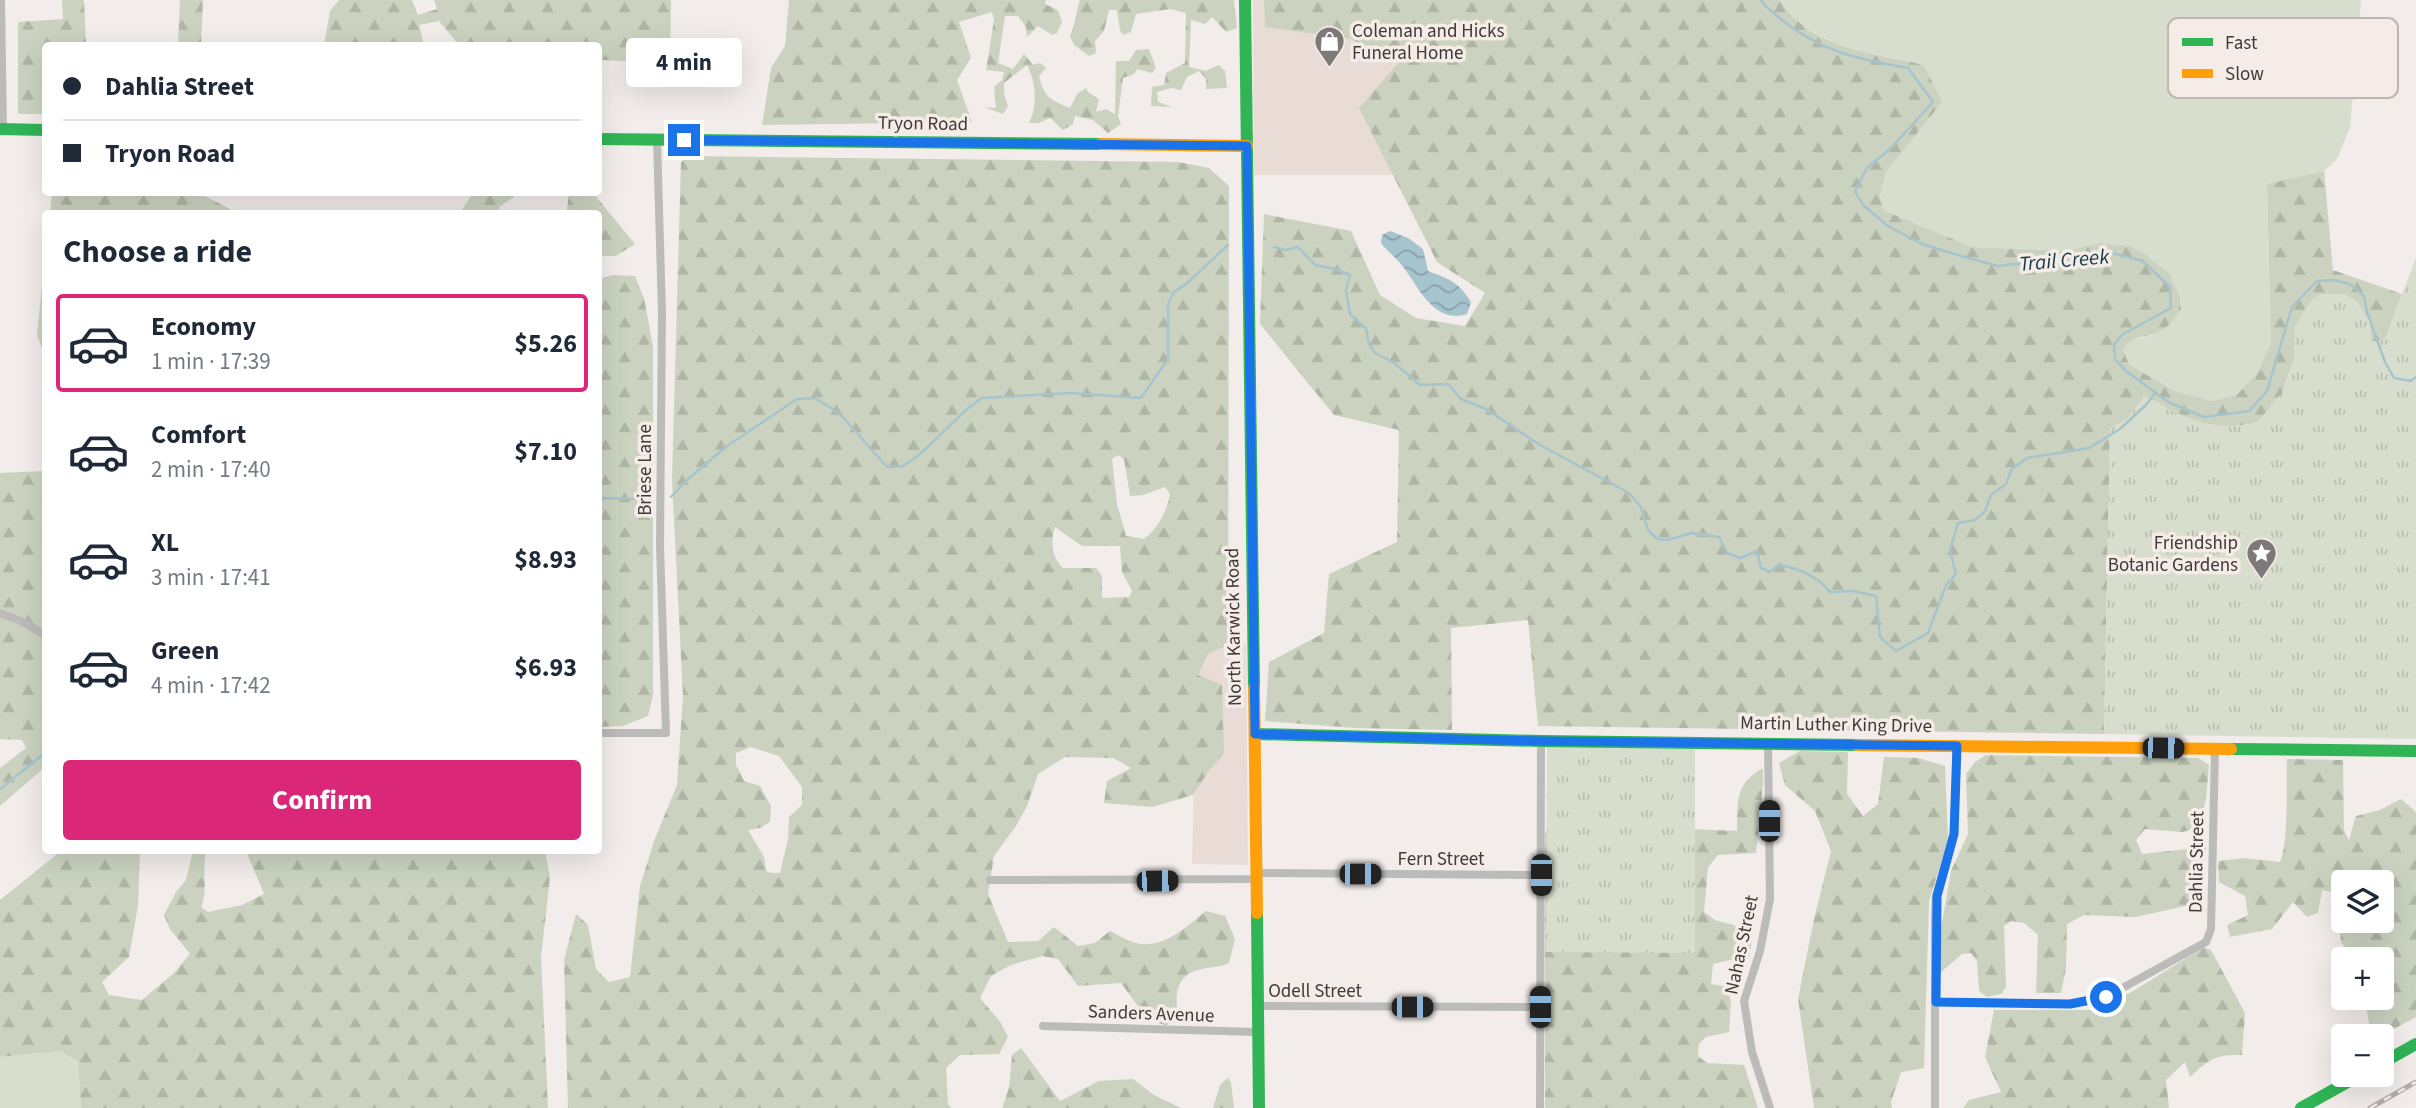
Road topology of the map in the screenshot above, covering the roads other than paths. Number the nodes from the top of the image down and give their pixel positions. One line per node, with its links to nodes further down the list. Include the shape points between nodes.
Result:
1 (1, 0): 3 (street)
2 (1245, 0): 7 (street, North Karwick Road)
3 (2, 129): 4 (street)
4 (42, 130)
5 (602, 139): 6 (street, Tryon Road)
6 (657, 140): 7 (street, Tryon Road); 10 (street, Briese Lane, via 666,733)
7 (1247, 146): 11 (street, North Karwick Road)
8 (0, 613): 9 (street)
9 (42, 634)
10 (602, 733)
11 (1255, 734): 12 (street, Martin Luther King Drive); 18 (street, North Karwick Road)
12 (1541, 741): 13 (street, Martin Luther King Drive); 17 (street)
13 (1768, 744): 14 (street, Martin Luther King Drive); 30 (street, Nahas Street, via 1770,899 1744,1001 1752,1052)
14 (1957, 746): 15 (street, Martin Luther King Drive); 20 (street, via 1954,834 1937,896)
15 (2215, 749): 16 (street, Martin Luther King Drive); 20 (street, Dahlia Street, via 2211,929 2206,942 2094,1001)
16 (2416, 751)
17 (1541, 875): 18 (street, Fern Street); 22 (street)
18 (1257, 876): 19 (street, Fern Street); 21 (street, North Karwick Road)
19 (990, 880)
20 (1936, 1002): 31 (street)
21 (1258, 1006): 22 (street, Odell Street); 24 (street, North Karwick Road)
22 (1540, 1007): 29 (street)
23 (1043, 1026): 24 (street, Sanders Avenue)
24 (1258, 1032): 28 (street, North Karwick Road)
25 (2416, 1044): 26 (street)
26 (2394, 1056)
27 (2339, 1087): 32 (street)
28 (1259, 1108)
29 (1540, 1108)
30 (1770, 1108)
31 (1935, 1108)
32 (2301, 1108)

